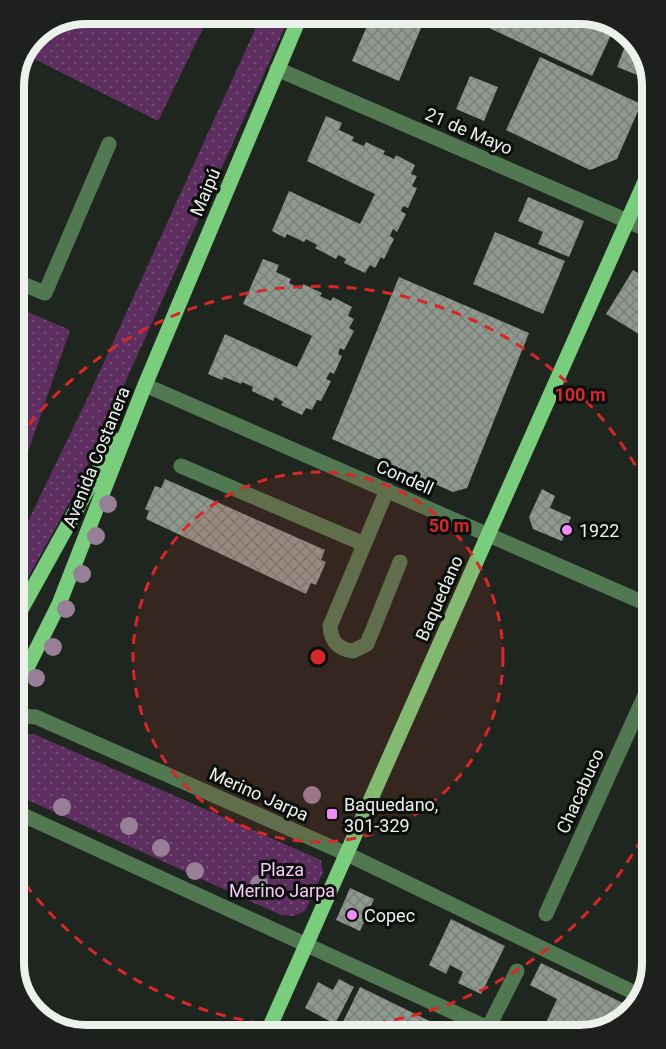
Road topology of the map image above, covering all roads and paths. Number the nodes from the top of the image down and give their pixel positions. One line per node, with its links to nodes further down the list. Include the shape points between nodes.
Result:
1 (297, 24): 2 (main road, Maipú)
2 (277, 69): 5 (street, 21 de Mayo); 8 (main road, Maipú)
3 (109, 144): 7 (street, via 45,292)
4 (642, 188): 5 (main road, Baquedano)
5 (627, 221): 6 (street, 21 de Mayo); 11 (main road, Baquedano)
6 (642, 227)
7 (24, 284)
8 (145, 385): 10 (street, Condell); 15 (main road, Avenida Costanera); 16 (main road, Avenida Costanera, via 59,604)
9 (181, 466): 12 (street)
10 (387, 490): 11 (street, Condell); 12 (street)
11 (488, 535): 14 (street, Condell); 20 (main road, Baquedano)
12 (364, 544): 13 (street, via 330,626 338,647 353,651 367,644)
13 (400, 562)
14 (642, 602)
15 (24, 604)
16 (24, 674)
17 (642, 702): 21 (street, Chacabuco)
18 (24, 716): 20 (street, Merino Jarpa, via 36,717)
19 (24, 816): 22 (street)
20 (347, 854): 22 (main road, Baquedano); 24 (street, Merino Jarpa)
21 (546, 914)
22 (306, 945): 25 (main road, Baquedano); 26 (street)
23 (517, 971): 27 (street)
24 (635, 993)
25 (271, 1025)
26 (478, 1025)
27 (489, 1025)

